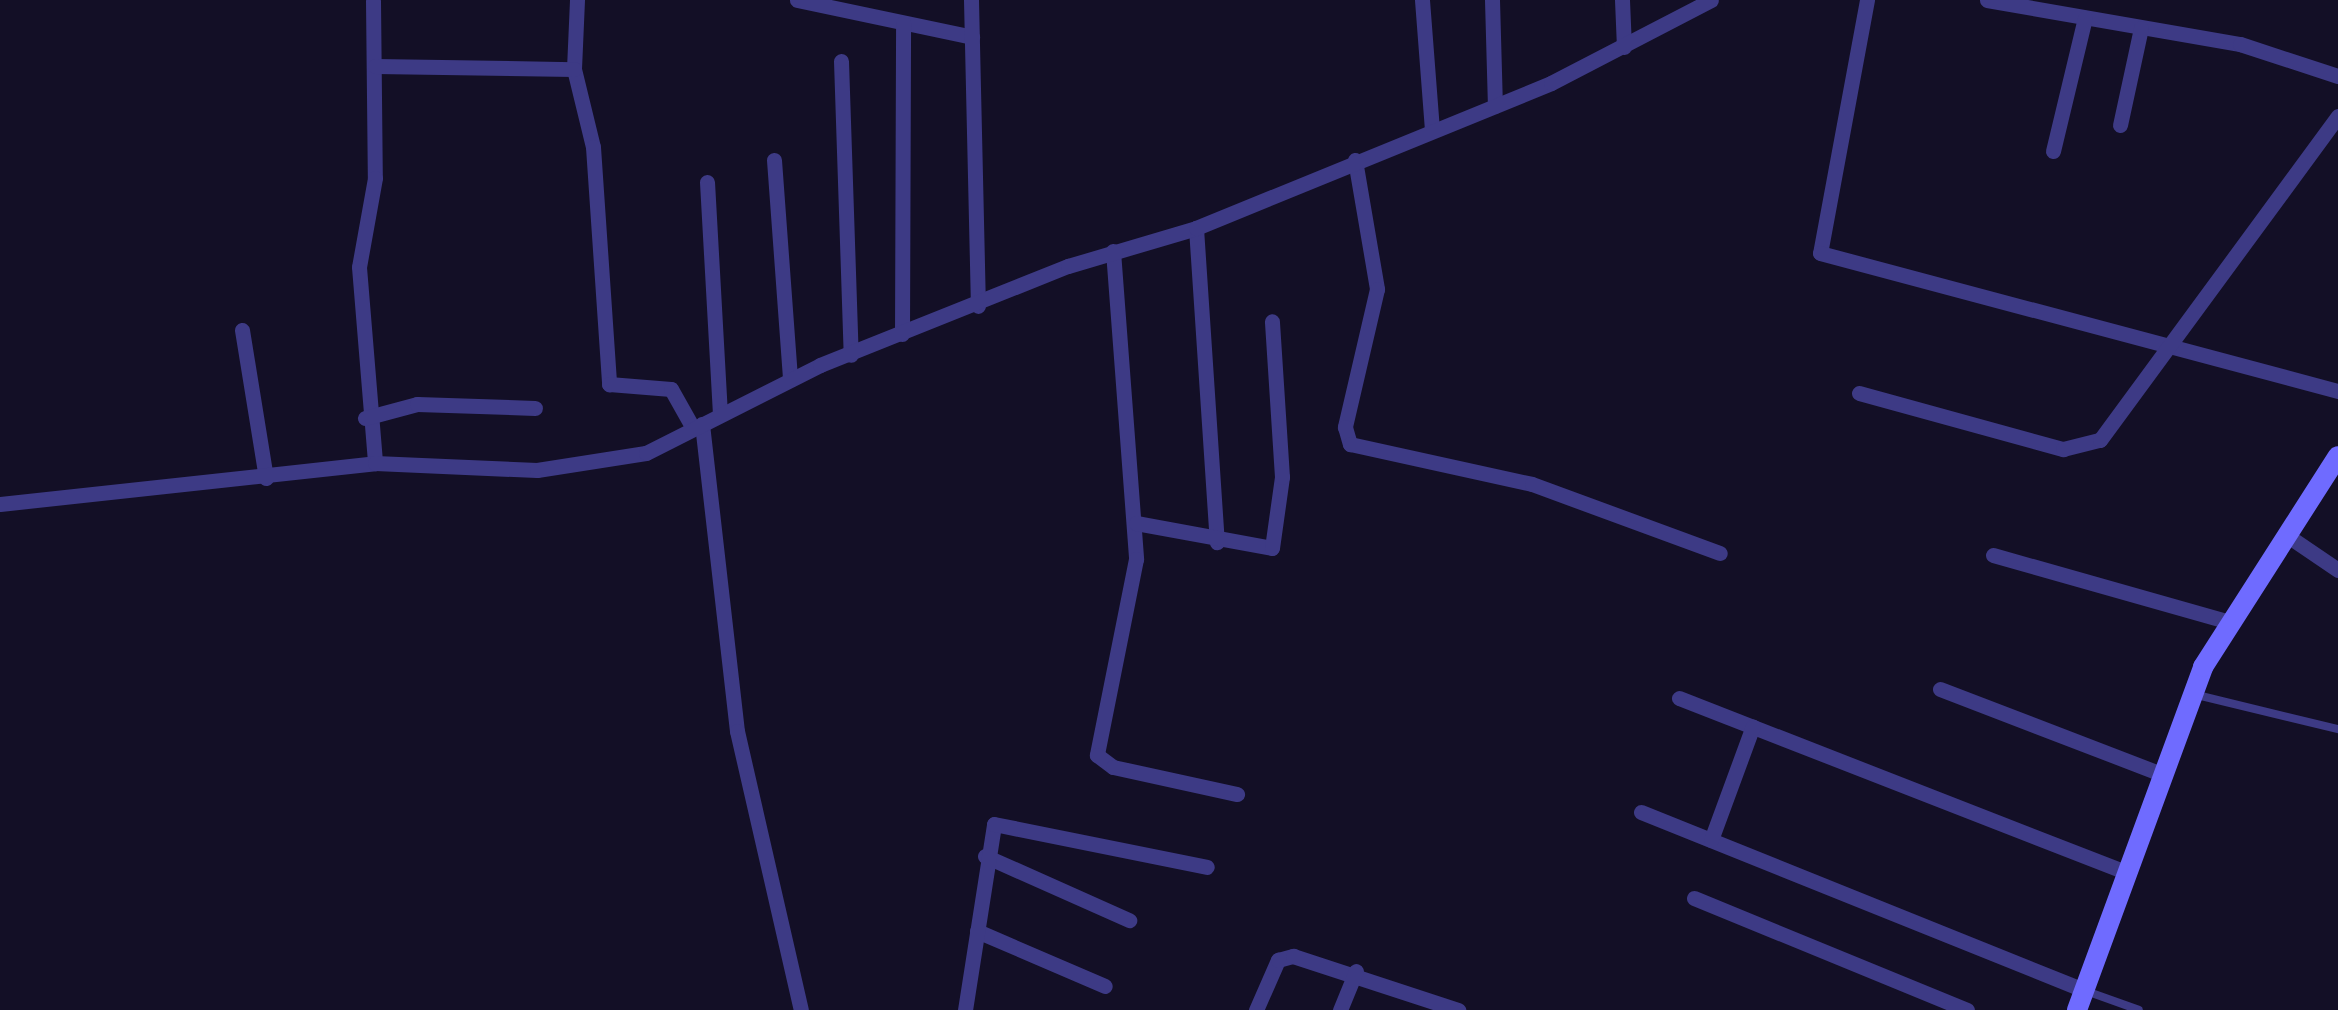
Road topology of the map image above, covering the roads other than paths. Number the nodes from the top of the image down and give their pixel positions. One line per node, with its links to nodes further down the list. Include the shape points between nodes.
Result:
1 (577, 0): 18 (street)
2 (797, 0): 12 (street)
3 (971, 0): 14 (street)
4 (1422, 0): 23 (street)
5 (1492, 0): 20 (street)
6 (1622, 0): 15 (street)
7 (1711, 0): 15 (street)
8 (1867, 0): 34 (street, via 1820,253)
9 (1987, 0): 11 (street)
10 (373, 1): 17 (street)
11 (2085, 18): 13 (street); 24 (street)
12 (903, 24): 14 (street); 33 (street)
13 (2141, 28): 19 (street, via 2240,44); 22 (street)
14 (972, 37): 30 (street)
15 (1624, 47): 20 (street)
16 (841, 61): 35 (street)
17 (375, 66): 18 (street); 41 (street, via 374,178 359,267)
18 (574, 69): 42 (street, via 592,147 610,384 671,389)
19 (2338, 76)
20 (1494, 106): 23 (street)
21 (2338, 116): 34 (street)
22 (2120, 126)
23 (1432, 128): 26 (street)
24 (2053, 151)
25 (774, 160): 36 (street)
26 (1355, 160): 28 (street); 50 (street, via 1376,289 1345,427 1350,444 1532,484)
27 (707, 182): 40 (street)
28 (1196, 228): 29 (street); 49 (street)
29 (1113, 251): 30 (street); 47 (street)
30 (978, 306): 33 (street)
31 (1272, 321): 49 (street, via 1282,478 1272,548)
32 (242, 330): 45 (street)
33 (902, 334): 35 (street)
34 (2168, 351): 37 (street); 38 (street, via 2111,431 2082,449)
35 (851, 354): 36 (street)
36 (790, 379): 40 (street)
37 (2338, 391)
38 (1858, 394)
39 (536, 408): 41 (street, via 417,404)
40 (720, 414): 42 (street)
41 (365, 418): 44 (street)
42 (697, 426): 44 (street, via 596,468); 74 (street, via 737,732)
43 (2338, 456): 48 (street)
44 (375, 463): 45 (street)
45 (266, 478): 46 (street)
46 (0, 504)
47 (1136, 523): 49 (street); 60 (street, via 1098,755 1113,767)
48 (2285, 534): 52 (street); 53 (street)
49 (1217, 542)
50 (1720, 553)
51 (1993, 555): 53 (street)
52 (2338, 570)
53 (2230, 622): 55 (street)
54 (1940, 689): 59 (street)
55 (2193, 693): 58 (lane); 59 (street)
56 (1678, 698): 57 (street)
57 (1753, 726): 62 (street); 65 (street)
58 (2338, 729)
59 (2161, 774): 65 (street)
60 (1236, 794)
61 (1641, 812): 62 (street)
62 (1710, 840): 71 (street)
63 (985, 856): 64 (street, via 994,824); 67 (street); 68 (street)
64 (1207, 867)
65 (2126, 872): 71 (street)
66 (1694, 898): 78 (street)
67 (1130, 920)
68 (977, 931): 70 (street); 73 (street)
69 (1356, 971): 72 (street); 75 (street, via 1285,956); 76 (street)
70 (1105, 986)
71 (2081, 1000): 79 (lane)
72 (1437, 1006): 77 (street)
73 (970, 1008)
74 (801, 1010)
75 (1256, 1010)
76 (1340, 1010)
77 (1458, 1010)
78 (1967, 1010)
79 (2138, 1010)

